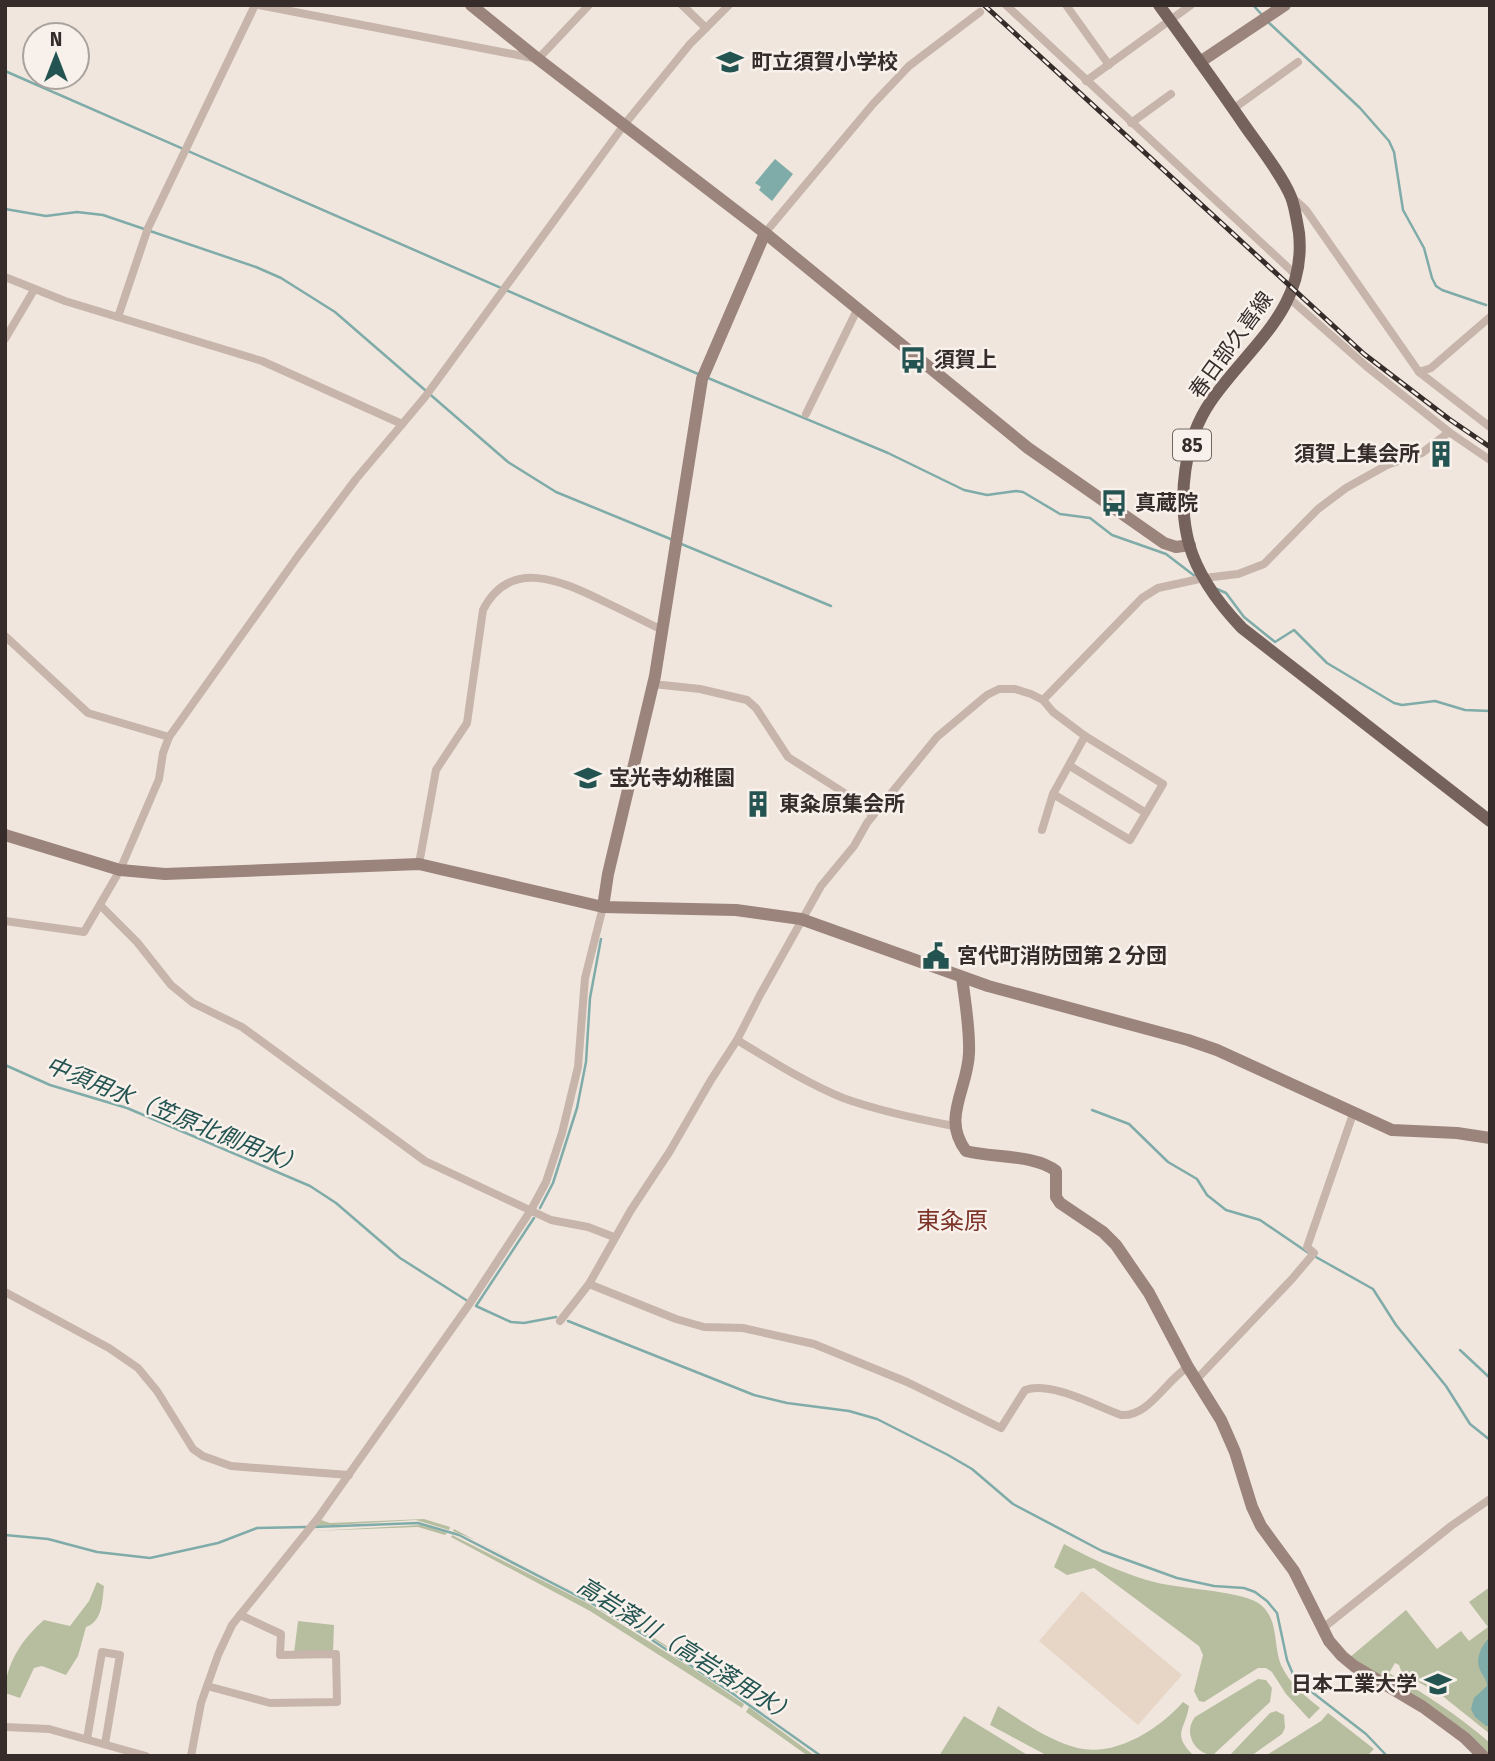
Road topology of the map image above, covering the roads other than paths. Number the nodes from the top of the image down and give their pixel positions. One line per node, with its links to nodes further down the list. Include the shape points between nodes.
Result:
1 (257, 5): 14 (street); 30 (street, via 148,228)
2 (471, 5): 14 (street)
3 (589, 5): 14 (street)
4 (682, 5): 13 (street)
5 (729, 5): 13 (street)
6 (1006, 5): 18 (street)
7 (1066, 5): 17 (street)
8 (1159, 5): 12 (main road, 春日部久喜線 / 85)
9 (1191, 5): 12 (street)
10 (1285, 5): 15 (street)
11 (980, 12): 24 (street, via 909,66)
12 (1170, 21): 15 (main road, 春日部久喜線 / 85); 17 (street)
13 (706, 27): 22 (street)
14 (538, 59): 22 (street)
15 (1200, 62): 20 (main road, 春日部久喜線 / 85)
16 (1298, 62): 20 (street)
17 (1109, 65): 18 (street)
18 (1086, 81): 21 (street)
19 (1171, 94): 21 (street)
20 (1233, 109): 23 (main road, 春日部久喜線 / 85)
21 (1131, 123): 25 (street)
22 (624, 125): 24 (street); 35 (street)
23 (1291, 197): 25 (main road, 春日部久喜線 / 85, via 1300,251); 33 (street, via 1306,209)
24 (765, 233): 29 (street); 41 (street, via 702,379)
25 (1297, 275): 28 (main road, 春日部久喜線 / 85)
26 (5, 277): 27 (street)
27 (34, 290): 30 (street); 32 (street)
28 (1289, 299): 37 (street); 39 (main road, 春日部久喜線 / 85, via 1276,323 1210,402 1200,423 1185,472)
29 (858, 308): 34 (street); 39 (street, via 1028,449 1164,543)
30 (118, 317): 35 (street, via 262,361)
31 (1490, 317): 33 (street, via 1432,368)
32 (5, 339)
33 (1419, 373): 36 (street)
34 (806, 414)
35 (402, 424): 46 (street, via 298,556)
36 (1490, 427)
37 (1449, 432): 38 (street); 40 (street, via 1422,453 1393,462 1346,488 1318,509 1264,564 1238,574)
38 (1490, 460)
39 (1190, 545): 40 (main road, 春日部久喜線 / 85)
40 (1204, 578): 44 (street, via 1158,588 1142,598); 51 (main road, 春日部久喜線 / 85, via 1242,628)
41 (662, 630): 43 (street, via 650,668); 54 (street, via 559,580 512,580 490,597 483,610 467,723 436,770)
42 (5, 636): 46 (street, via 88,713)
43 (653, 684): 50 (street, via 747,700 788,757); 57 (street)
44 (1042, 700): 45 (street); 50 (street, via 1015,689 986,695 937,737)
45 (1085, 736): 47 (street); 49 (street, via 1163,784)
46 (169, 737): 55 (street, via 159,779)
47 (1070, 766): 48 (street); 49 (street)
48 (1054, 794): 49 (street, via 1130,840); 52 (street)
49 (1146, 813)
50 (873, 815): 58 (street)
51 (1490, 821)
52 (1042, 830)
53 (5, 835): 55 (street)
54 (419, 864): 55 (street, via 165,874); 57 (street)
55 (120, 870): 56 (street)
56 (101, 906): 59 (street, via 84,932); 65 (street, via 171,985 193,1003 242,1027 425,1161)
57 (603, 907): 58 (street, via 736,910); 65 (street, via 585,978 578,1067 546,1182)
58 (801, 919): 60 (street); 61 (street)
59 (5, 921)
60 (962, 977): 62 (street, via 1188,1040); 63 (street, via 970,1053)
61 (737, 1040): 63 (street, via 843,1098); 66 (street)
62 (1353, 1114): 64 (street, via 1392,1130); 71 (street, via 1307,1247 1314,1254)
63 (954, 1126): 70 (street, via 966,1151 1048,1164 1056,1171 1060,1203 1116,1245 1149,1293)
64 (1490, 1138)
65 (531, 1210): 66 (street); 72 (street)
66 (614, 1237): 67 (street)
67 (589, 1284): 69 (street); 70 (street, via 704,1327 743,1328 814,1344 1001,1428 1030,1388 1062,1393 1129,1415 1141,1410)
68 (5, 1292): 72 (street, via 138,1368 193,1449 203,1456 231,1466)
69 (560, 1321)
70 (1188, 1367): 71 (street)
71 (1196, 1380): 75 (street, via 1221,1420 1261,1526 1294,1571)
72 (348, 1475): 74 (street)
73 (1490, 1499): 75 (street)
74 (240, 1615): 76 (street); 76 (street, via 281,1634 280,1655 336,1654 337,1702 270,1703)
75 (1323, 1628): 82 (street, via 1342,1656 1423,1707)
76 (207, 1686): 81 (street)
77 (5, 1727): 78 (street, via 49,1729)
78 (87, 1739): 79 (street); 79 (street, via 102,1652 120,1655)
79 (105, 1744): 80 (street)
80 (146, 1756)
81 (191, 1756)
82 (1483, 1756)

